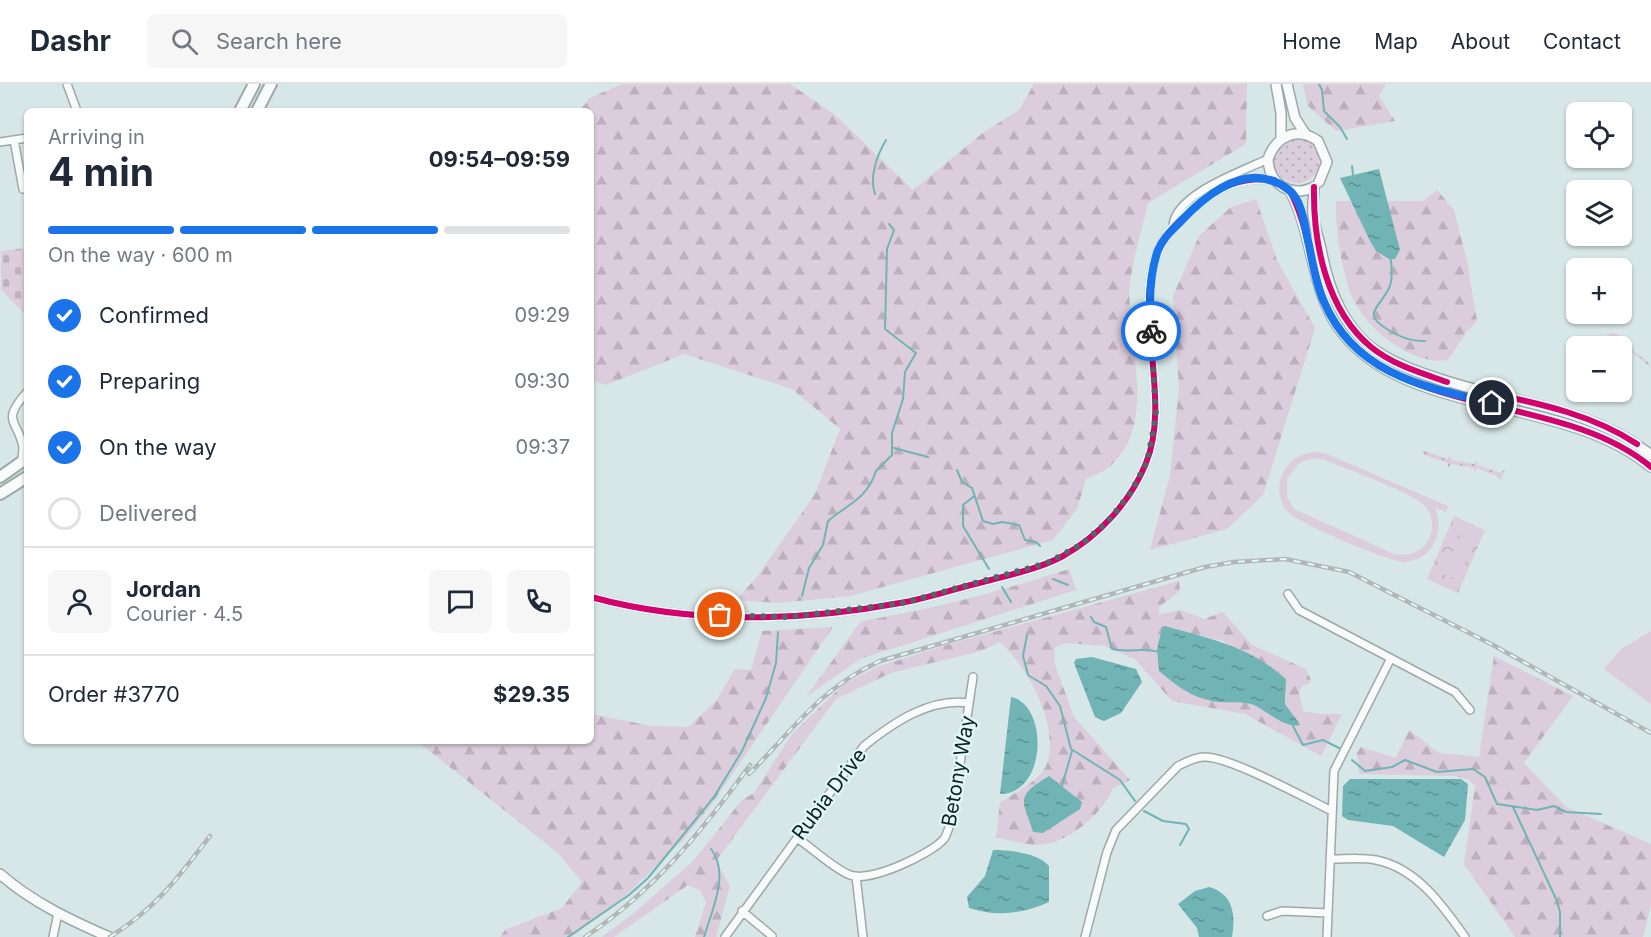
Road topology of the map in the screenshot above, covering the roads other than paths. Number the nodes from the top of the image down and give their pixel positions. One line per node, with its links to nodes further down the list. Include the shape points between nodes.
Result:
1 (67, 84): 6 (street)
2 (254, 84): 7 (main road)
3 (271, 84): 8 (main road)
4 (1276, 84): 11 (street)
5 (1287, 84): 9 (street, via 1295,118)
6 (76, 108)
7 (242, 108)
8 (259, 108)
9 (1306, 135): 11 (street); 16 (street, via 1318,141 1325,154 1326,169)
10 (24, 138): 12 (street)
11 (1281, 139): 14 (street)
12 (14, 140): 13 (street); 17 (street)
13 (0, 142)
14 (1268, 159): 15 (street); 19 (street, via 1207,187 1174,218)
15 (1274, 180): 18 (street); 19 (street, via 1238,180 1208,196)
16 (1317, 184): 18 (street); 23 (street, via 1313,214 1327,279 1338,306 1372,348 1405,368 1447,382 1590,420 1621,434)
17 (23, 189)
18 (1290, 191): 24 (street, via 1304,223 1328,311 1355,348 1381,369 1456,395 1577,426 1620,445)
19 (1173, 226): 29 (street, via 1159,249 1150,300 1156,416 1147,462 1131,492 1109,520 1082,544 1038,566 903,603 858,610 789,617 675,613)
20 (24, 395): 21 (street, via 13,406 10,420)
21 (24, 452)
22 (24, 455): 25 (main road)
23 (1651, 455)
24 (1651, 467)
25 (0, 477)
26 (24, 479): 27 (main road)
27 (0, 494)
28 (1288, 594): 30 (street, via 1299,610)
29 (594, 598)
30 (1390, 660): 33 (street, via 1455,692); 34 (street, via 1336,764)
31 (973, 677): 32 (street, Betony Way)
32 (969, 703): 35 (street, Rubia Drive, via 955,701 894,722 864,746); 38 (street, Betony Way, via 952,817 945,837 932,850 884,872)
33 (1470, 710)
34 (1332, 811): 36 (street); 48 (street, via 1223,759 1201,756 1178,766 1116,830)
35 (797, 838): 38 (street); 39 (street, Rubia Drive)
36 (1330, 859): 41 (street); 50 (street, via 1375,860 1405,873 1440,901)
37 (0, 874): 40 (street)
38 (856, 876): 47 (street)
39 (742, 911): 43 (street); 46 (street, Rubia Drive)
40 (58, 913): 44 (street); 45 (street)
41 (1328, 913): 42 (street, via 1282,911); 49 (street)
42 (1268, 916)
43 (772, 936)
44 (53, 937)
45 (109, 937)
46 (724, 937)
47 (862, 937)
48 (1085, 937)
49 (1327, 937)
50 (1465, 937)

